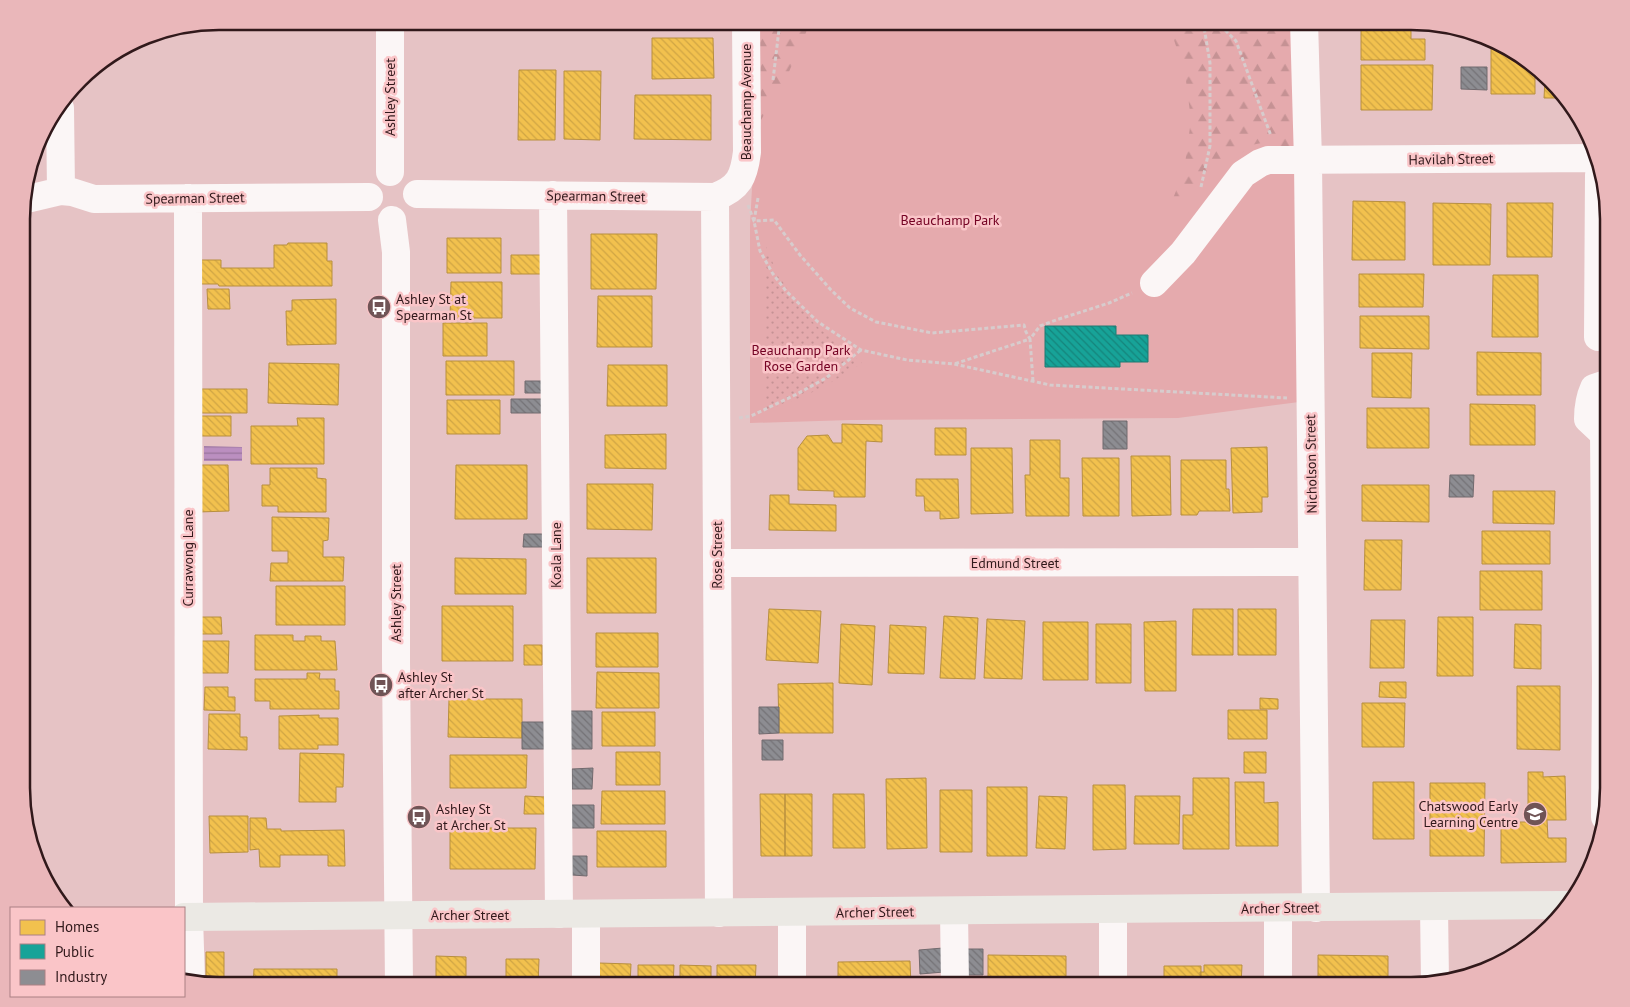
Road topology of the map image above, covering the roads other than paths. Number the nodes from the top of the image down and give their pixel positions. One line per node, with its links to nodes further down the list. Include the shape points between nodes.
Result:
1 (390, 30): 7 (street, Ashley Street)
2 (746, 30): 12 (street, Beauchamp Avenue, via 745,168 730,192)
3 (1304, 30): 6 (street, Nicholson Street)
4 (60, 117): 8 (street)
5 (1590, 158): 6 (street, Havilah Street)
6 (1308, 161): 17 (street, Havilah Street, via 1268,160 1243,174 1183,253); 21 (street, Nicholson Street)
7 (390, 172): 9 (street, via 408,177); 11 (street, via 374,182)
8 (61, 191): 13 (street, Spearman Street); 14 (street, Spearman Street, via 94,199)
9 (417, 194): 10 (street, Spearman Street); 16 (street, via 411,212)
10 (554, 195): 12 (street, Spearman Street); 31 (street, Koala Lane)
11 (369, 197): 14 (street, Spearman Street); 16 (street, via 376,212)
12 (715, 197): 22 (street, Rose Street)
13 (32, 198)
14 (188, 198): 34 (street, Currawong Lane)
15 (1599, 200): 18 (street)
16 (392, 220): 33 (street, Ashley Street, via 396,252)
17 (1154, 282)
18 (1598, 337)
19 (1600, 386): 20 (street, via 1594,388 1590,397 1588,419)
20 (1600, 430)
21 (1312, 562): 22 (street, Edmund Street); 26 (street, Nicholson Street)
22 (717, 563): 30 (street, Rose Street)
23 (1558, 906): 24 (main road, Archer Street)
24 (1434, 907): 26 (main road, Archer Street); 36 (street)
25 (1278, 908): 26 (main road, Archer Street); 27 (main road, Archer Street); 42 (street)
26 (1316, 908)
27 (1113, 909): 28 (main road, Archer Street); 41 (street)
28 (954, 911): 29 (main road, Archer Street); 40 (street)
29 (792, 912): 30 (main road, Archer Street); 39 (street)
30 (719, 913): 32 (main road, Archer Street)
31 (559, 914): 32 (main road, Archer Street); 33 (main road, Archer Street)
32 (586, 914): 38 (street)
33 (398, 916): 34 (main road, Archer Street); 37 (street, Ashley Street)
34 (186, 917): 35 (street, Currawong Lane)
35 (190, 974)
36 (1435, 975)
37 (399, 977)
38 (586, 977)
39 (792, 977)
40 (954, 977)
41 (1113, 977)
42 (1278, 977)

